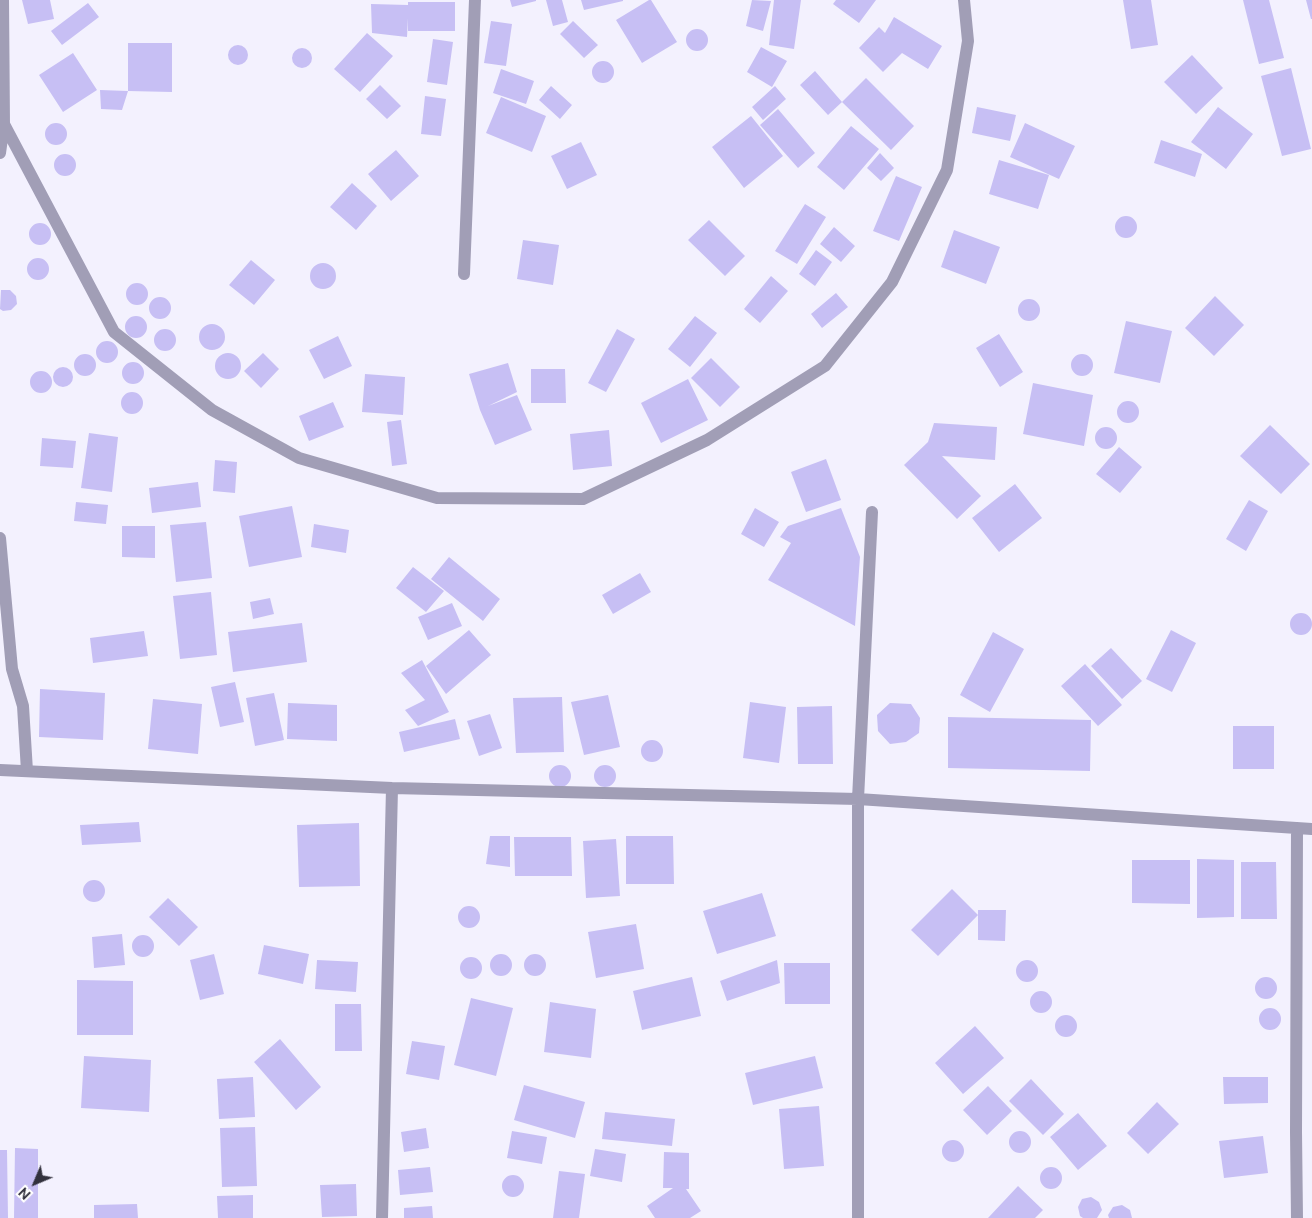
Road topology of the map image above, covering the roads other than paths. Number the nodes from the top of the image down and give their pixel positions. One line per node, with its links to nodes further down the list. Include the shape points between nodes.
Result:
1 (3, 0): 4 (street)
2 (475, 0): 6 (street)
3 (964, 0): 4 (street, via 968,41 947,170 892,282 825,366 707,440 583,500 437,498 299,458 212,410 114,332)
4 (4, 124): 5 (street)
5 (0, 154)
6 (464, 274)
7 (872, 512): 12 (street)
8 (0, 538): 10 (street, via 12,669 24,706)
9 (0, 770): 10 (street)
10 (28, 771): 11 (street)
11 (392, 788): 12 (street); 15 (street)
12 (858, 799): 13 (street); 16 (street)
13 (1297, 828): 14 (street); 17 (street)
14 (1312, 828)
15 (382, 1218)
16 (858, 1218)
17 (1297, 1218)

